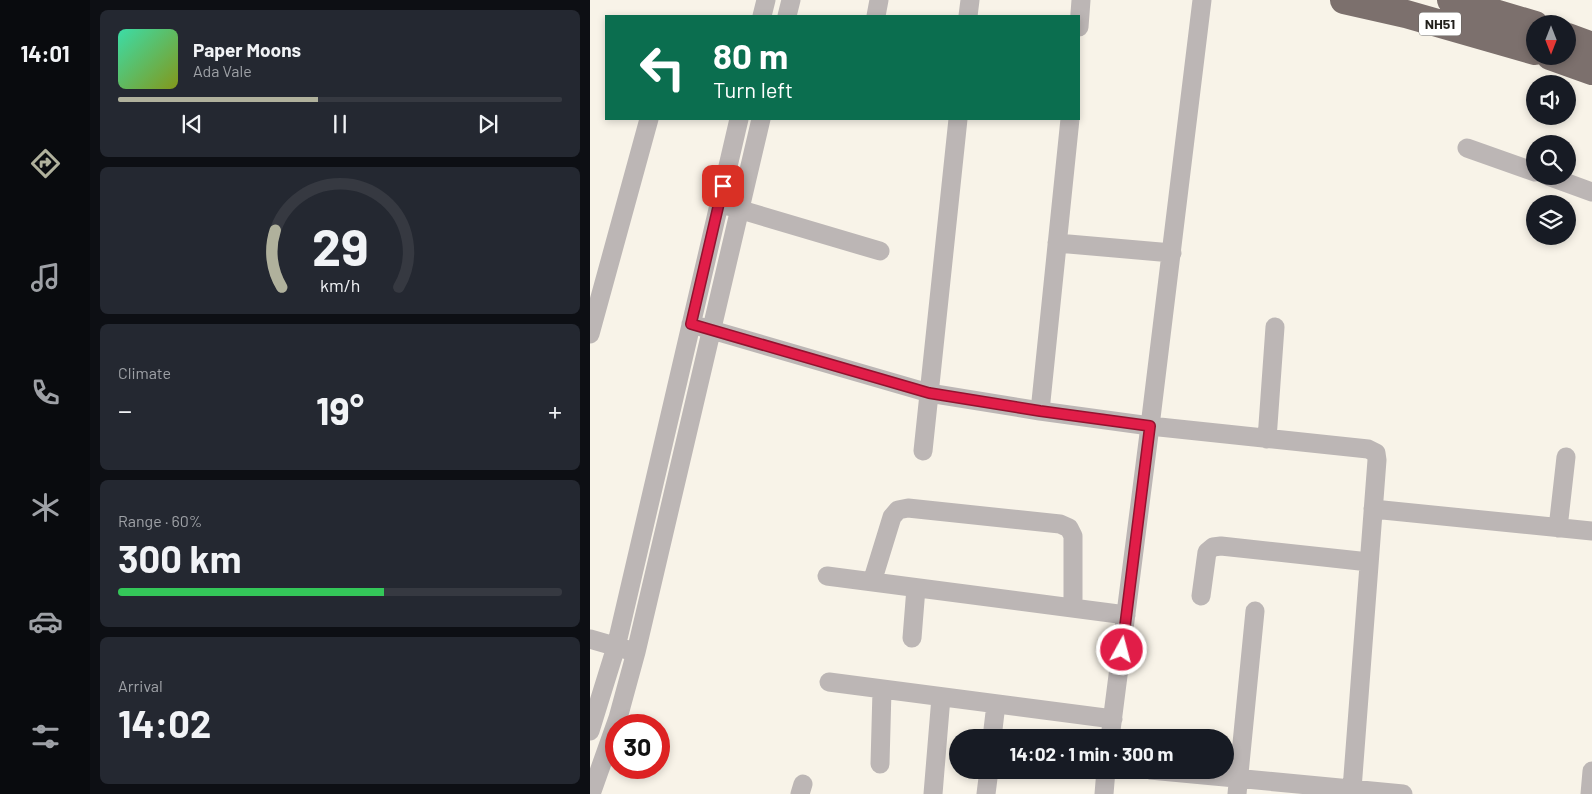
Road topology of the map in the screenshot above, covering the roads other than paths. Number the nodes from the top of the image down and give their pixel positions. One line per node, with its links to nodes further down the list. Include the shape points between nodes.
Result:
1 (766, 0): 9 (street)
2 (791, 0): 10 (street)
3 (879, 0): 11 (street)
4 (970, 0): 12 (street)
5 (1082, 0): 13 (street)
6 (1202, 0): 33 (street)
7 (1344, 0): 17 (highway, NH51)
8 (1451, 0): 14 (highway, NH51)
9 (762, 15)
10 (786, 15)
11 (876, 15)
12 (968, 15)
13 (1080, 18)
14 (1526, 22)
15 (1576, 40): 16 (highway)
16 (1592, 46)
17 (1526, 48)
18 (1575, 65): 19 (highway)
19 (1592, 71)
20 (649, 120): 37 (street)
21 (739, 120): 29 (street)
22 (761, 120): 30 (street)
23 (958, 120): 38 (street)
24 (1070, 120): 31 (street)
25 (1467, 148): 26 (street)
26 (1526, 169)
27 (1573, 185): 28 (street)
28 (1592, 192)
29 (720, 203): 30 (street); 34 (street)
30 (740, 209): 32 (street); 36 (street)
31 (1057, 244): 33 (street); 39 (street)
32 (880, 251)
33 (1172, 253): 40 (street)
34 (691, 324): 36 (street); 57 (street)
35 (1275, 327): 41 (street)
36 (711, 330): 38 (street); 58 (street)
37 (590, 334)
38 (929, 393): 39 (street); 42 (street)
39 (1040, 411): 40 (street)
40 (1150, 426): 41 (street); 54 (street)
41 (1267, 438): 44 (street, via 1368,449 1376,453)
42 (923, 451)
43 (1566, 457): 45 (street)
44 (1373, 509): 45 (street); 47 (street)
45 (1558, 528): 46 (street)
46 (1592, 532)
47 (1369, 562): 51 (street, via 1212,547 1207,552); 72 (street)
48 (827, 576): 49 (street)
49 (872, 582): 50 (street); 52 (street, via 892,517 898,510 908,508 1060,524 1069,528 1072,536)
50 (916, 588): 52 (street); 55 (street)
51 (1201, 596)
52 (1073, 608): 54 (street)
53 (1255, 611): 71 (street)
54 (1126, 615): 63 (street)
55 (912, 638)
56 (590, 639): 57 (street)
57 (616, 647): 58 (street); 65 (street)
58 (636, 652): 73 (street, via 618,718)
59 (829, 682): 60 (street)
60 (882, 690): 61 (street); 66 (street)
61 (941, 697): 62 (street); 74 (street)
62 (996, 704): 63 (street); 64 (street)
63 (1111, 728)
64 (993, 729)
65 (590, 732)
66 (880, 764)
67 (1592, 771): 78 (street)
68 (988, 779): 75 (street)
69 (1105, 779): 76 (street)
70 (1200, 779): 71 (street)
71 (1238, 786): 72 (street)
72 (1357, 791): 77 (street)
73 (591, 794)
74 (933, 794)
75 (986, 794)
76 (1104, 794)
77 (1403, 794)
78 (1590, 794)

